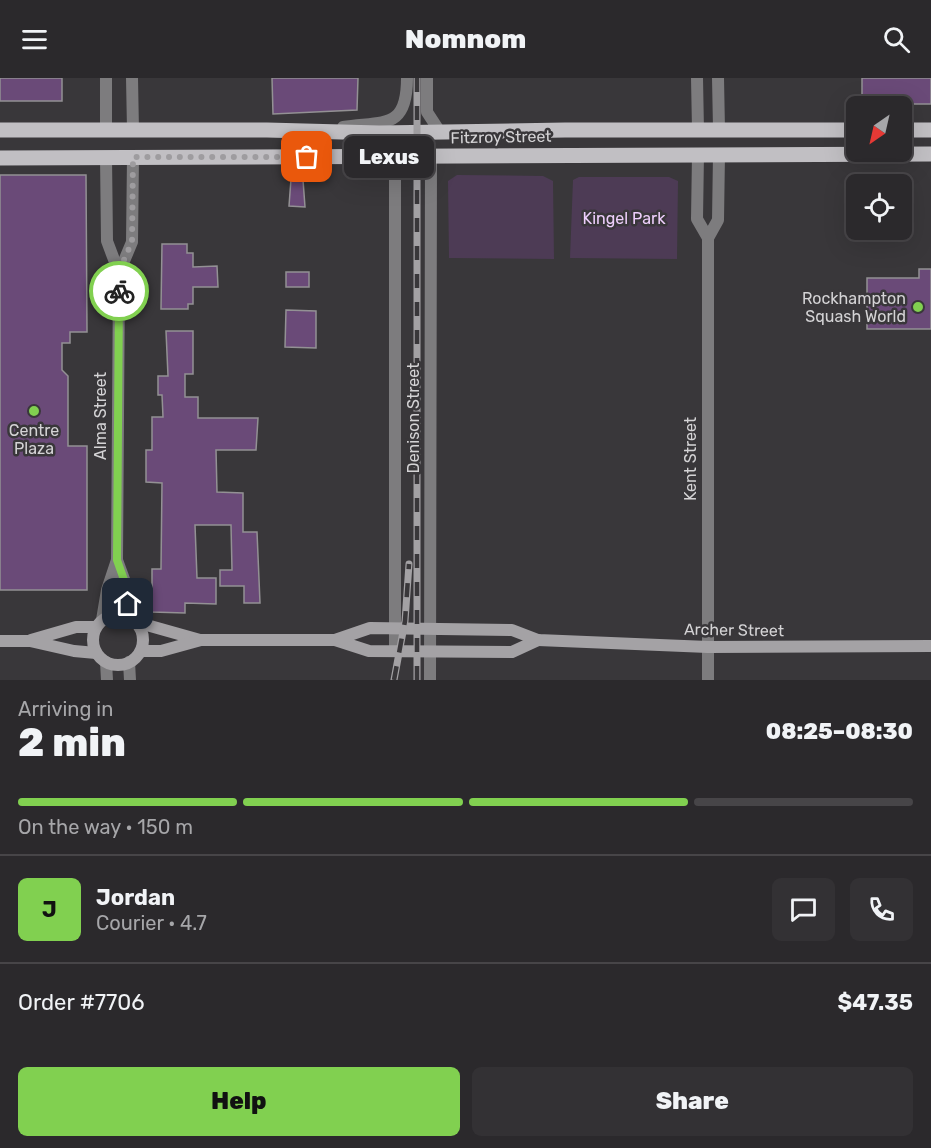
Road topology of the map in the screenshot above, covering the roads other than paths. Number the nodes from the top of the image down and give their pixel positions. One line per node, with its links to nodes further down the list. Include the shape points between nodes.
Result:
1 (106, 78): 9 (street, Alma Street)
2 (132, 78): 10 (street, Alma Street)
3 (407, 78): 15 (street, via 403,110 392,121)
4 (427, 78): 16 (street, via 427,112)
5 (697, 78): 11 (street, Kent Street)
6 (718, 78): 7 (street, Kent Street)
7 (719, 129): 11 (main road, Fitzroy Street); 12 (main road, Fitzroy Street); 18 (main road, Kent Street)
8 (0, 130): 9 (main road, Fitzroy Street)
9 (106, 130): 10 (main road, Fitzroy Street); 21 (main road, Alma Street)
10 (133, 130): 15 (main road, Fitzroy Street); 22 (main road, Alma Street)
11 (698, 130): 16 (main road, Fitzroy Street); 17 (main road, Kent Street)
12 (846, 130)
13 (912, 130): 14 (main road)
14 (931, 130)
15 (306, 132): 16 (main road, Fitzroy Street)
16 (440, 132)
17 (698, 154): 18 (main road, Fitzroy Street); 20 (main road, Fitzroy Street); 25 (street, Kent Street, via 698,219)
18 (719, 154): 19 (main road, Fitzroy Street); 25 (street, Kent Street, via 718,220)
19 (931, 154)
20 (431, 156): 23 (main road, Fitzroy Street); 31 (street, Denison Street)
21 (106, 157): 22 (main road, Fitzroy Street); 24 (main road, Fitzroy Street); 26 (street, Alma Street, via 107,241)
22 (133, 157): 23 (main road, Fitzroy Street); 26 (street, Alma Street, via 132,242)
23 (382, 157): 30 (street, Denison Street, via 395,171)
24 (0, 158)
25 (708, 238): 38 (street, Kent Street)
26 (119, 272): 27 (street, Alma Street)
27 (117, 560): 28 (street, Alma Street, via 128,591); 29 (street, Alma Street)
28 (132, 619): 29 (street, via 115,614); 32 (street, Archer Street); 39 (street, via 143,639)
29 (99, 624): 36 (street); 42 (street, via 93,640)
30 (394, 629): 31 (street, Archer Street); 33 (street, Archer Street, via 370,628); 40 (street, Denison Street)
31 (429, 629): 34 (street, Archer Street, via 512,630); 41 (street, Denison Street)
32 (201, 640): 33 (street, Archer Street); 39 (street, Archer Street, via 161,651)
33 (335, 640): 40 (street, Archer Street, via 369,651)
34 (538, 640): 38 (street, Archer Street); 41 (street, Archer Street, via 512,652)
35 (0, 641): 36 (street)
36 (30, 641): 42 (street)
37 (931, 646): 38 (street, Archer Street)
38 (708, 647): 47 (street, Kent Street)
39 (141, 651): 43 (street)
40 (395, 651): 41 (street, Archer Street)
41 (430, 651): 46 (street, Denison Street)
42 (101, 657): 43 (street, via 121,665); 44 (street)
43 (129, 662): 45 (street)
44 (107, 680)
45 (130, 680)
46 (430, 680)
47 (708, 680)

